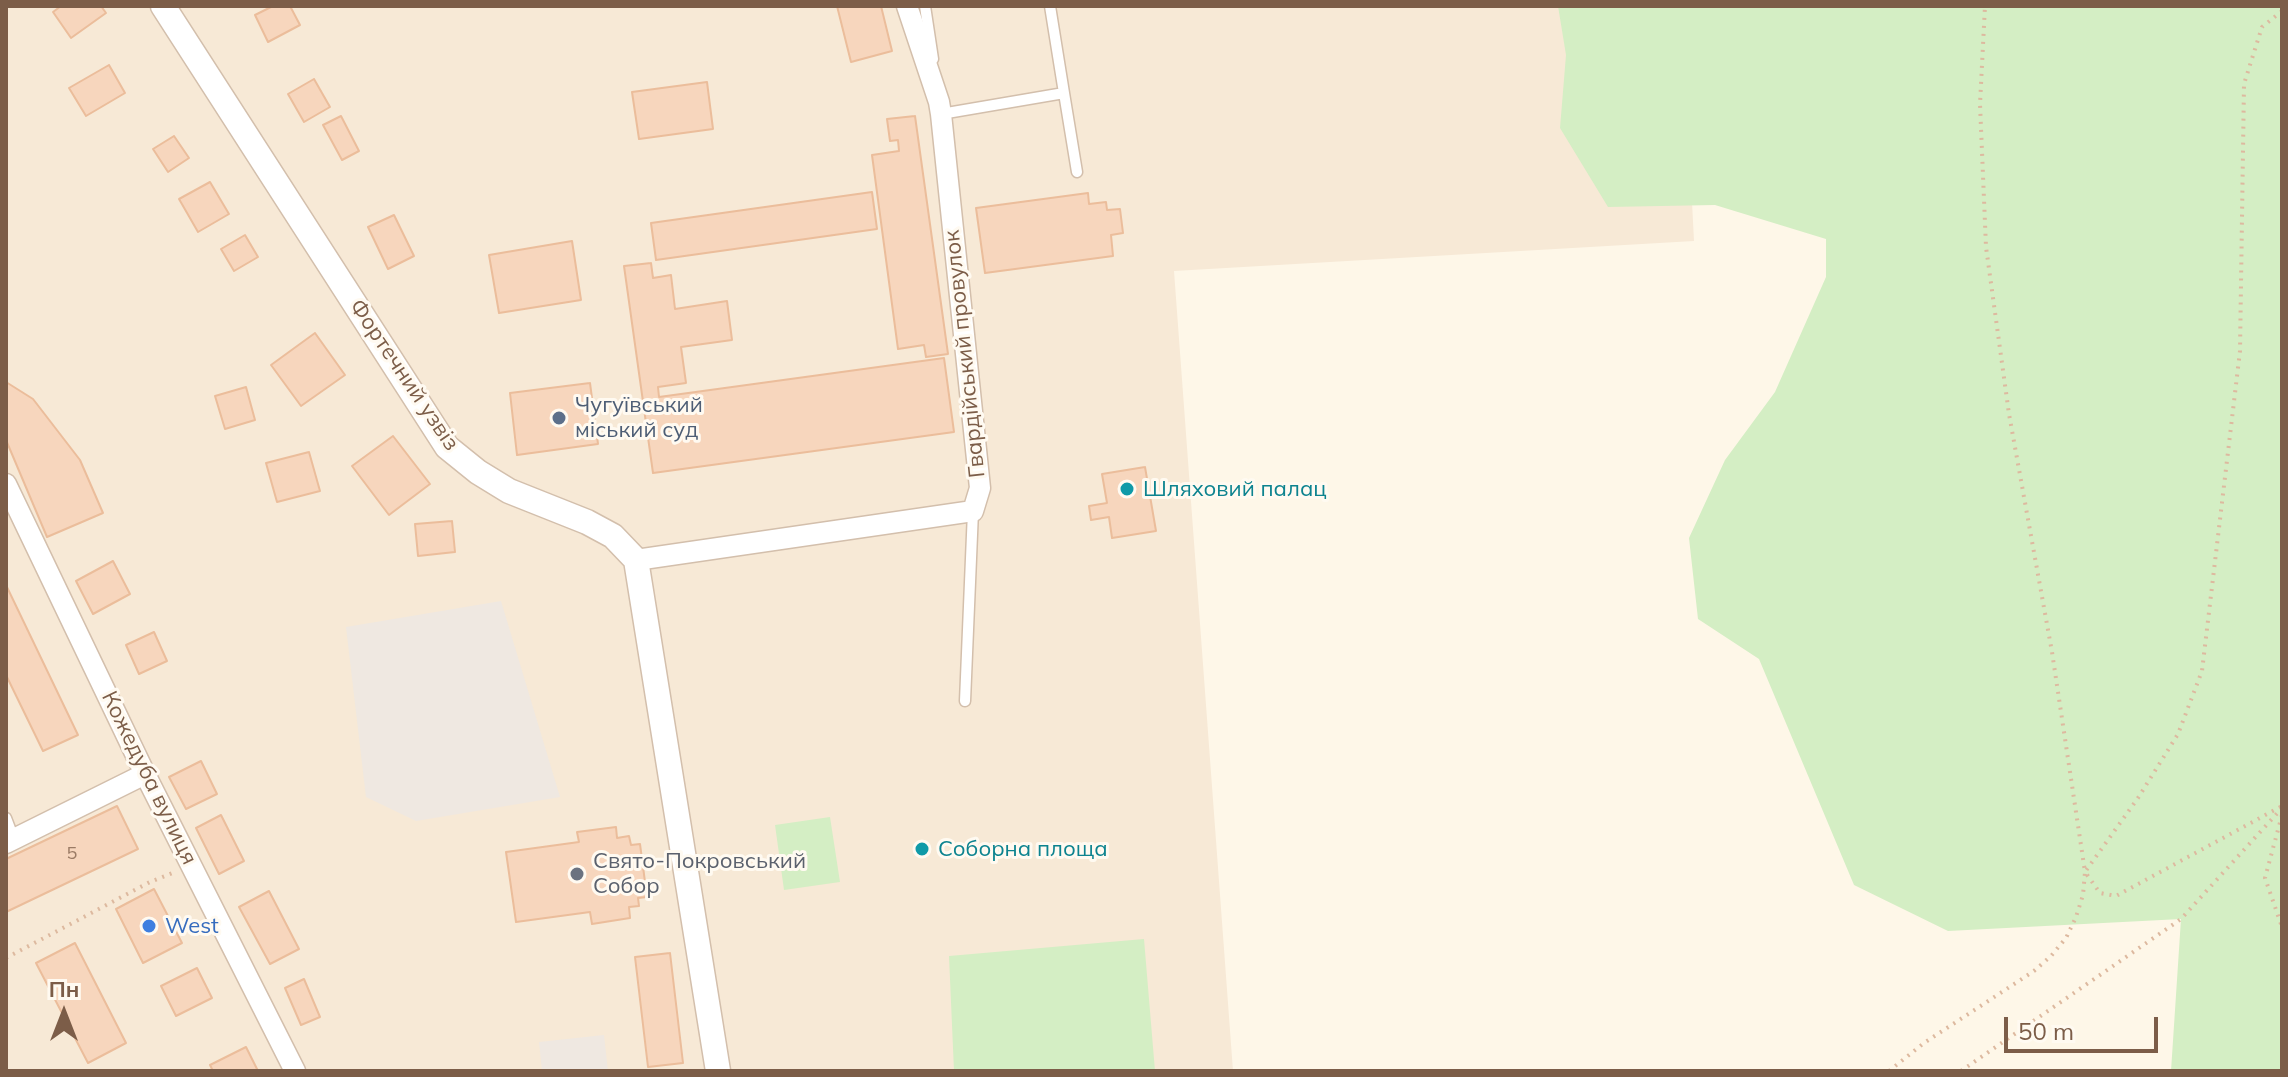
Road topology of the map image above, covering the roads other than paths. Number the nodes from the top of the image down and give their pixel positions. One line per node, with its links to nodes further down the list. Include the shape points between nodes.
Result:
1 (163, 6): 10 (street, Фортечний узвіз, via 447,447 509,491 613,536)
2 (907, 6): 6 (street, Гвардійський провулок)
3 (925, 6): 6 (lane)
4 (1050, 6): 5 (lane)
5 (1064, 93): 6 (lane); 7 (lane)
6 (940, 108): 9 (street, Гвардійський провулок, via 980,488)
7 (1077, 172)
8 (6, 484): 12 (street, Кожедуба вулиця)
9 (973, 511): 10 (street, Гвардійський провулок); 11 (lane)
10 (636, 560): 16 (street)
11 (965, 701)
12 (145, 774): 14 (street); 15 (street, Кожедуба вулиця)
13 (6, 818): 14 (lane)
14 (10, 841)
15 (295, 1071)
16 (718, 1071)

